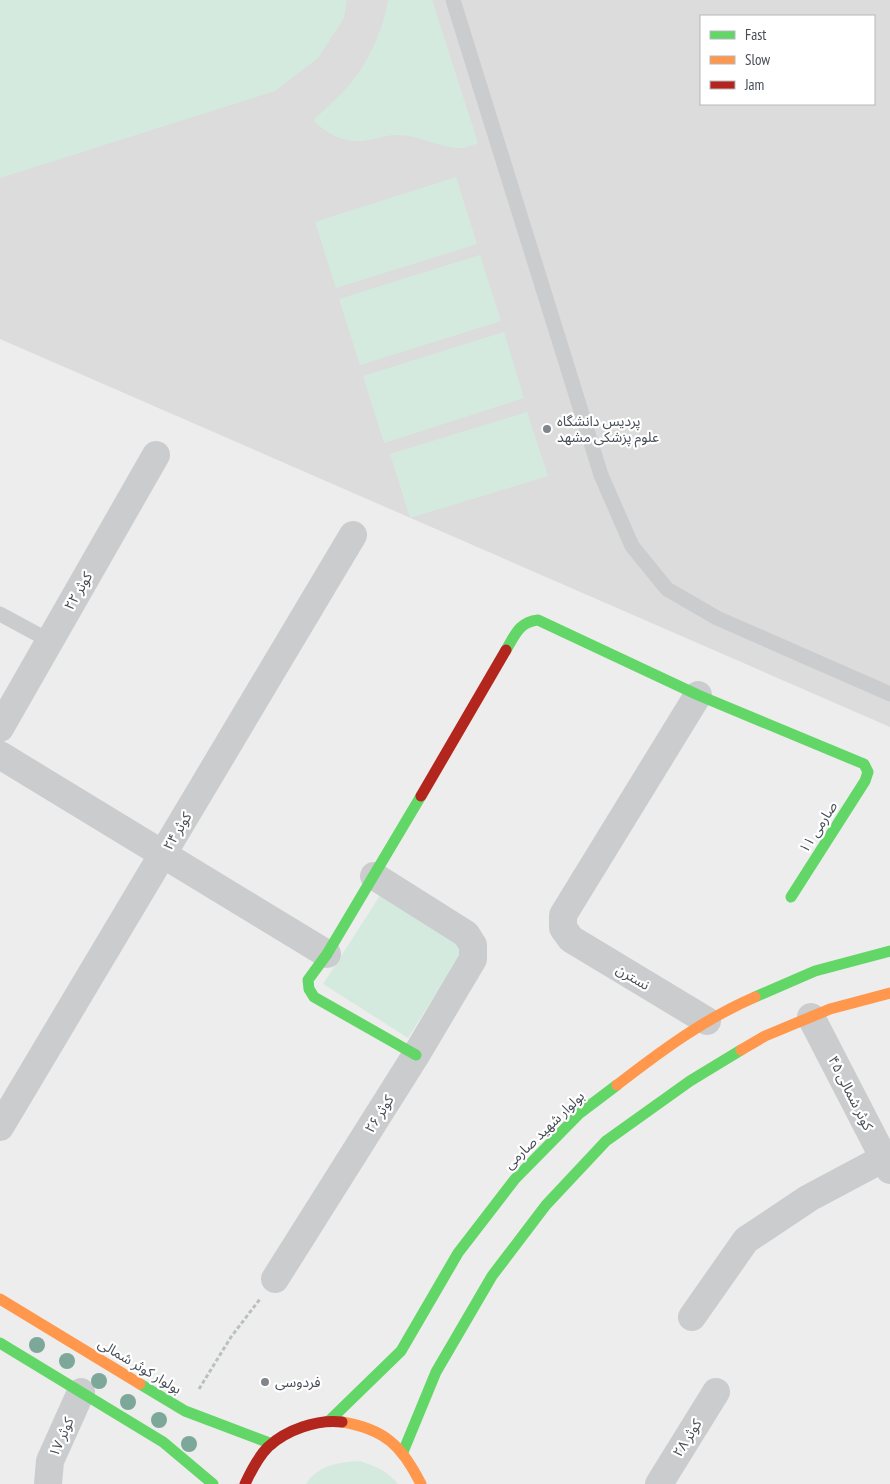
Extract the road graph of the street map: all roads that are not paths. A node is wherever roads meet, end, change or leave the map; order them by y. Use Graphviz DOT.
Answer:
graph roads {
  1 [pos="453,0"];
  2 [pos="156,454"];
  3 [pos="353,535"];
  4 [pos="0,614"];
  5 [pos="50,641"];
  6 [pos="698,694"];
  7 [pos="890,694"];
  8 [pos="0,728"];
  9 [pos="0,755"];
  10 [pos="163,854"];
  11 [pos="374,876"];
  12 [pos="791,897"];
  13 [pos="890,951"];
  14 [pos="327,954"];
  15 [pos="890,993"];
  16 [pos="811,1017"];
  17 [pos="707,1021"];
  18 [pos="416,1056"];
  19 [pos="0,1127"];
  20 [pos="888,1162"];
  21 [pos="275,1279"];
  22 [pos="0,1299"];
  23 [pos="692,1317"];
  24 [pos="0,1344"];
  25 [pos="81,1392"];
  26 [pos="716,1392"];
  27 [pos="329,1421"];
  28 [pos="272,1444"];
  29 [pos="403,1452"];
  30 [pos="48,1484"];
  31 [pos="214,1484"];
  32 [pos="245,1484"];
  33 [pos="421,1484"];
  34 [pos="659,1484"];
  1 -- 7 [label="lane"];
  2 -- 5 [label="street, کوثر ۲۲"];
  3 -- 10 [label="street, کوثر ۲۴"];
  4 -- 5 [label="lane"];
  5 -- 8 [label="street, کوثر ۲۲"];
  6 -- 11 [label="main road"];
  6 -- 12 [label="main road, صارمی ۱۱"];
  6 -- 17 [label="street, نسترن"];
  9 -- 10 [label="street"];
  10 -- 14 [label="street"];
  10 -- 19 [label="street, کوثر ۲۴"];
  11 -- 14 [label="main road"];
  11 -- 18 [label="street, کوثر ۲۶"];
  13 -- 17 [label="main road, بولوار شهید صارمی"];
  14 -- 18 [label="main road"];
  15 -- 16 [label="main road"];
  16 -- 20 [label="street, کوثر شمالی ۴۵"];
  16 -- 29 [label="main road"];
  17 -- 27 [label="main road, بولوار شهید صارمی"];
  18 -- 21 [label="street, کوثر ۲۶"];
  20 -- 23 [label="street"];
  22 -- 28 [label="main road, بولوار کوثر شمالی"];
  24 -- 25 [label="main road"];
  25 -- 30 [label="street, کوثر ۱۷"];
  25 -- 31 [label="main road"];
  26 -- 34 [label="street, کوثر ۲۸"];
  27 -- 28 [label="main road"];
  27 -- 29 [label="main road"];
  28 -- 32 [label="main road"];
  29 -- 33 [label="main road"];
}
